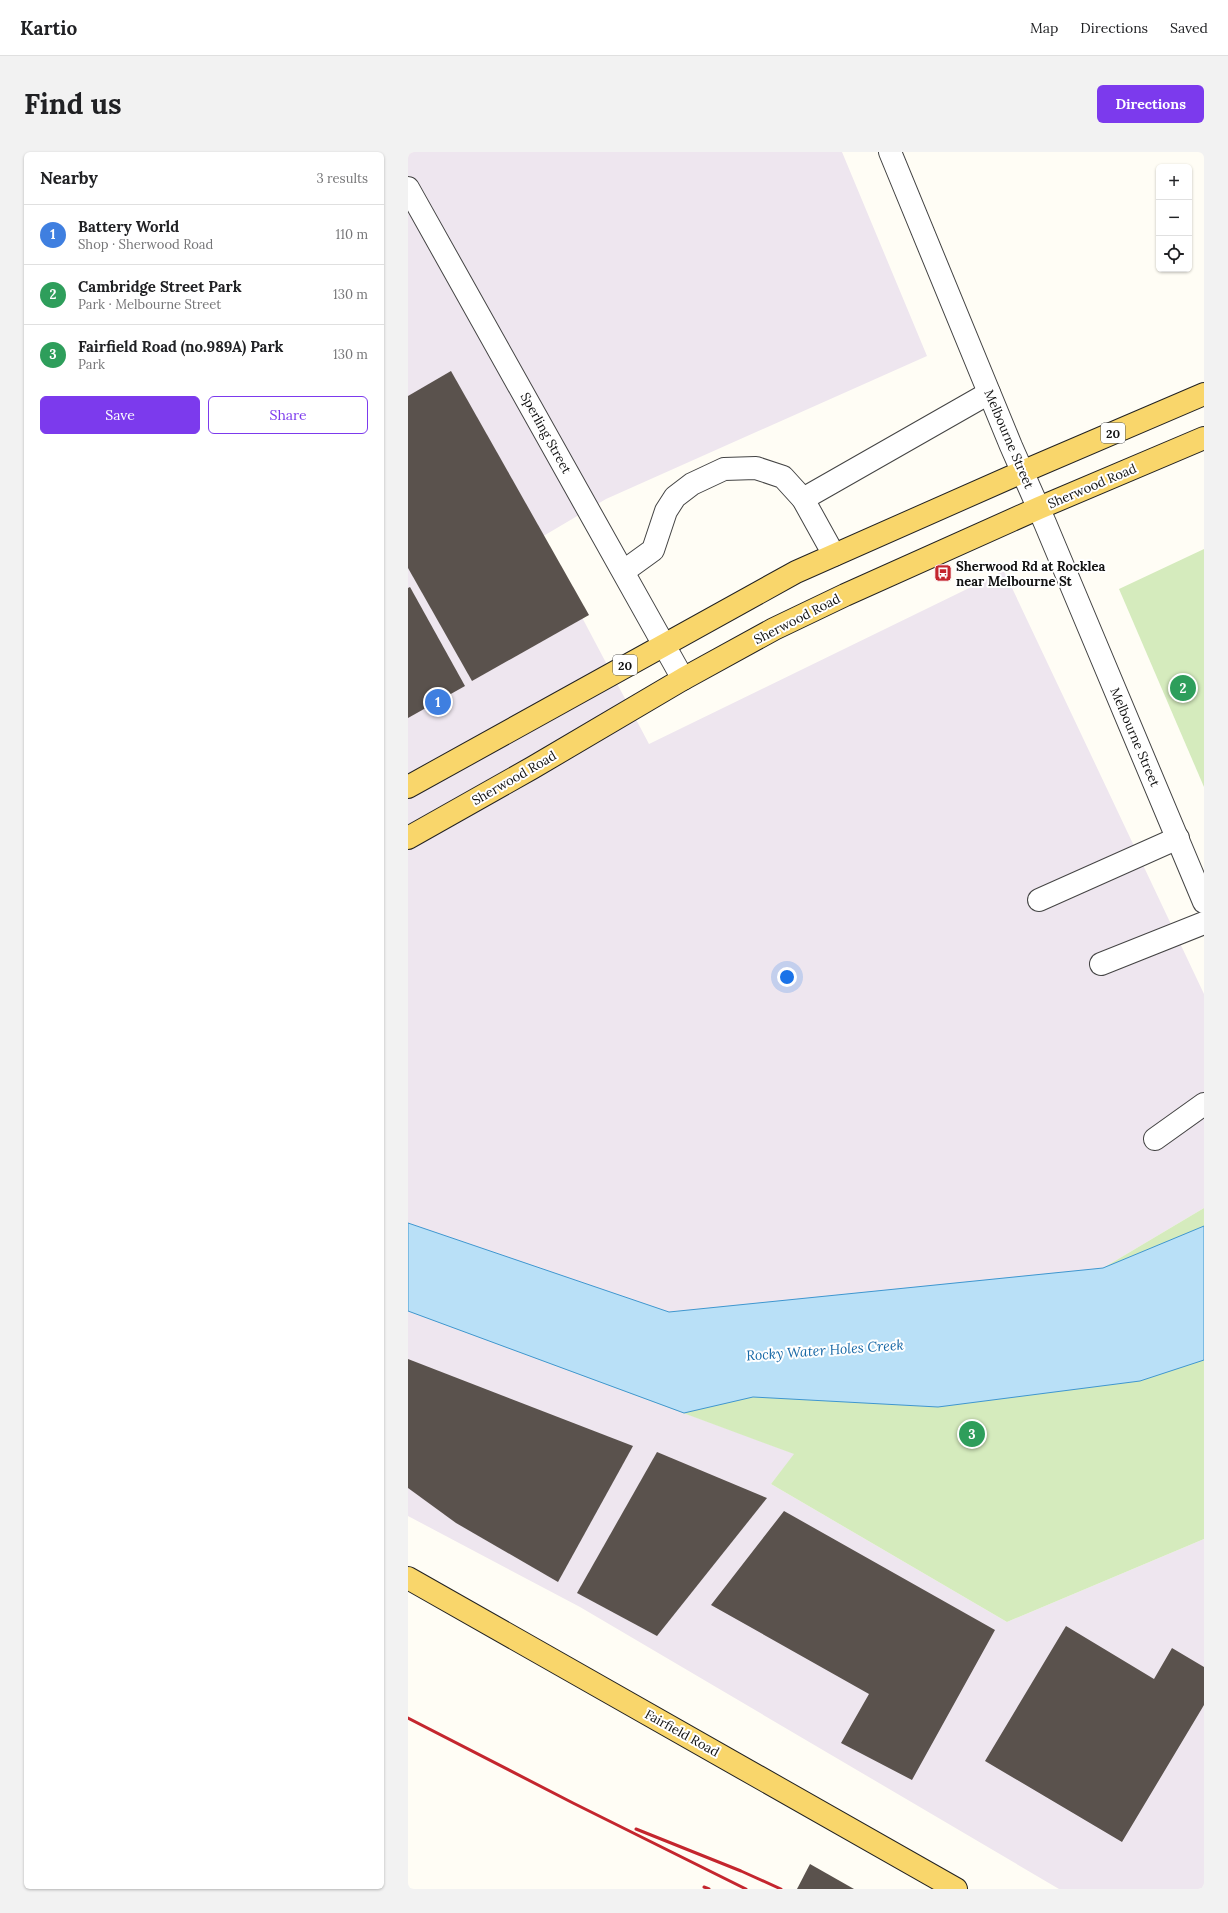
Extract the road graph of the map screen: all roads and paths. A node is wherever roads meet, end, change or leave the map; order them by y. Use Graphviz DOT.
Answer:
graph roads {
  1 [pos="890,152"];
  2 [pos="408,188"];
  3 [pos="989,393"];
  4 [pos="1204,394"];
  5 [pos="1204,438"];
  6 [pos="1022,472"];
  7 [pos="803,498"];
  8 [pos="1039,508"];
  9 [pos="834,555"];
  10 [pos="624,571"];
  11 [pos="664,643"];
  12 [pos="683,679"];
  13 [pos="408,787"];
  14 [pos="408,838"];
  15 [pos="1178,838"];
  16 [pos="1039,900"];
  17 [pos="1204,902"];
  18 [pos="1204,923"];
  19 [pos="1101,964"];
  20 [pos="1204,1104"];
  21 [pos="1155,1139"];
  22 [pos="408,1578"];
  23 [pos="956,1889"];
  1 -- 3 [label="street, Melbourne Street"];
  2 -- 10 [label="street, Sperling Street"];
  3 -- 6 [label="street, Melbourne Street"];
  3 -- 7 [label="street"];
  4 -- 6 [label="main road, 20"];
  5 -- 8 [label="main road, Sherwood Road"];
  6 -- 8 [label="street, Melbourne Street"];
  6 -- 9 [label="main road, 20"];
  7 -- 9 [label="street"];
  7 -- 10 [label="street"];
  8 -- 12 [label="main road, Sherwood Road"];
  8 -- 15 [label="street, Melbourne Street"];
  9 -- 11 [label="main road, 20"];
  10 -- 11 [label="street, Sperling Street"];
  11 -- 12 [label="street, Sperling Street"];
  11 -- 13 [label="main road, 20"];
  12 -- 14 [label="main road, Sherwood Road"];
  15 -- 16 [label="street"];
  15 -- 17 [label="street, Melbourne Street"];
  18 -- 19 [label="street"];
  20 -- 21 [label="street"];
  22 -- 23 [label="main road, Fairfield Road"];
}
